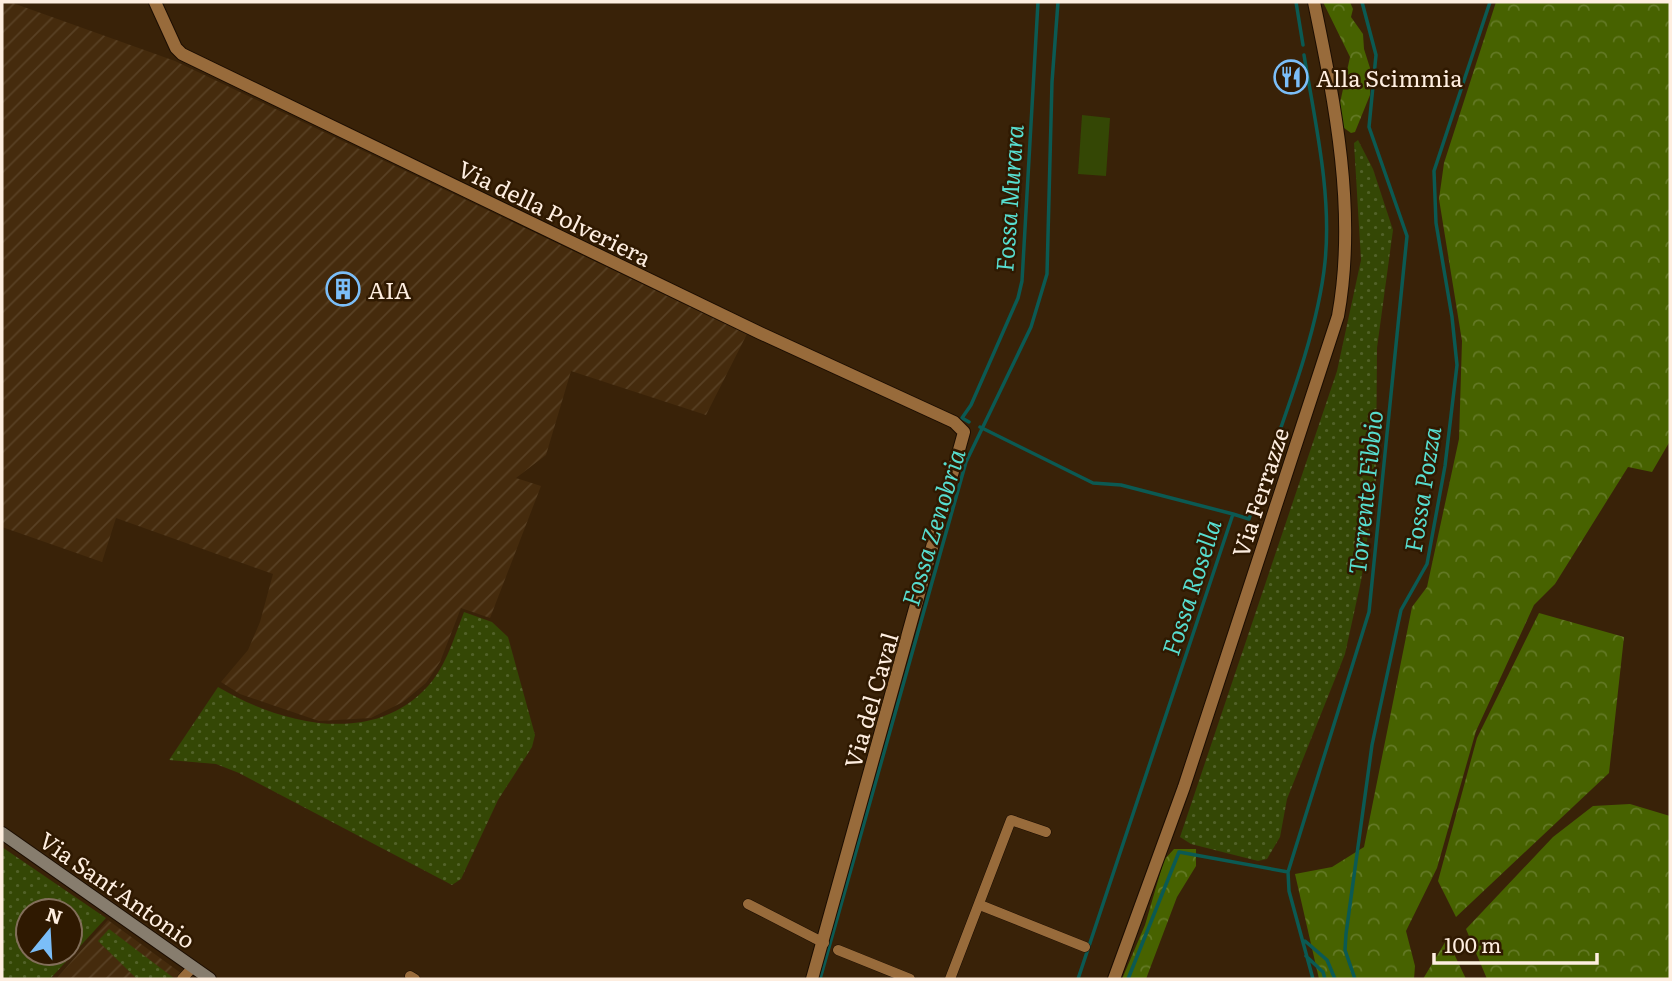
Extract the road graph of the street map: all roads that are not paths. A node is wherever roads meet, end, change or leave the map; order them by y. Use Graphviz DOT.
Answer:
graph roads {
  1 [pos="155,2"];
  2 [pos="1314,2"];
  3 [pos="964,432"];
  4 [pos="1046,831"];
  5 [pos="2,833"];
  6 [pos="747,904"];
  7 [pos="980,905"];
  8 [pos="824,943"];
  9 [pos="1085,947"];
  10 [pos="838,950"];
  11 [pos="193,967"];
  12 [pos="182,979"];
  13 [pos="210,979"];
  14 [pos="812,979"];
  15 [pos="910,979"];
  16 [pos="950,979"];
  17 [pos="1114,979"];
  1 -- 3 [label="street, Via della Polveriera"];
  2 -- 17 [label="street, Via Ferrazze"];
  3 -- 8 [label="street, Via del Caval"];
  4 -- 7 [label="street"];
  5 -- 11 [label="main road, Via Sant'Antonio"];
  6 -- 8 [label="street"];
  7 -- 9 [label="street"];
  7 -- 16 [label="street"];
  8 -- 14 [label="street, Via del Caval"];
  10 -- 15 [label="street"];
  11 -- 12 [label="street"];
  11 -- 13 [label="main road, Via Sant'Antonio"];
}
